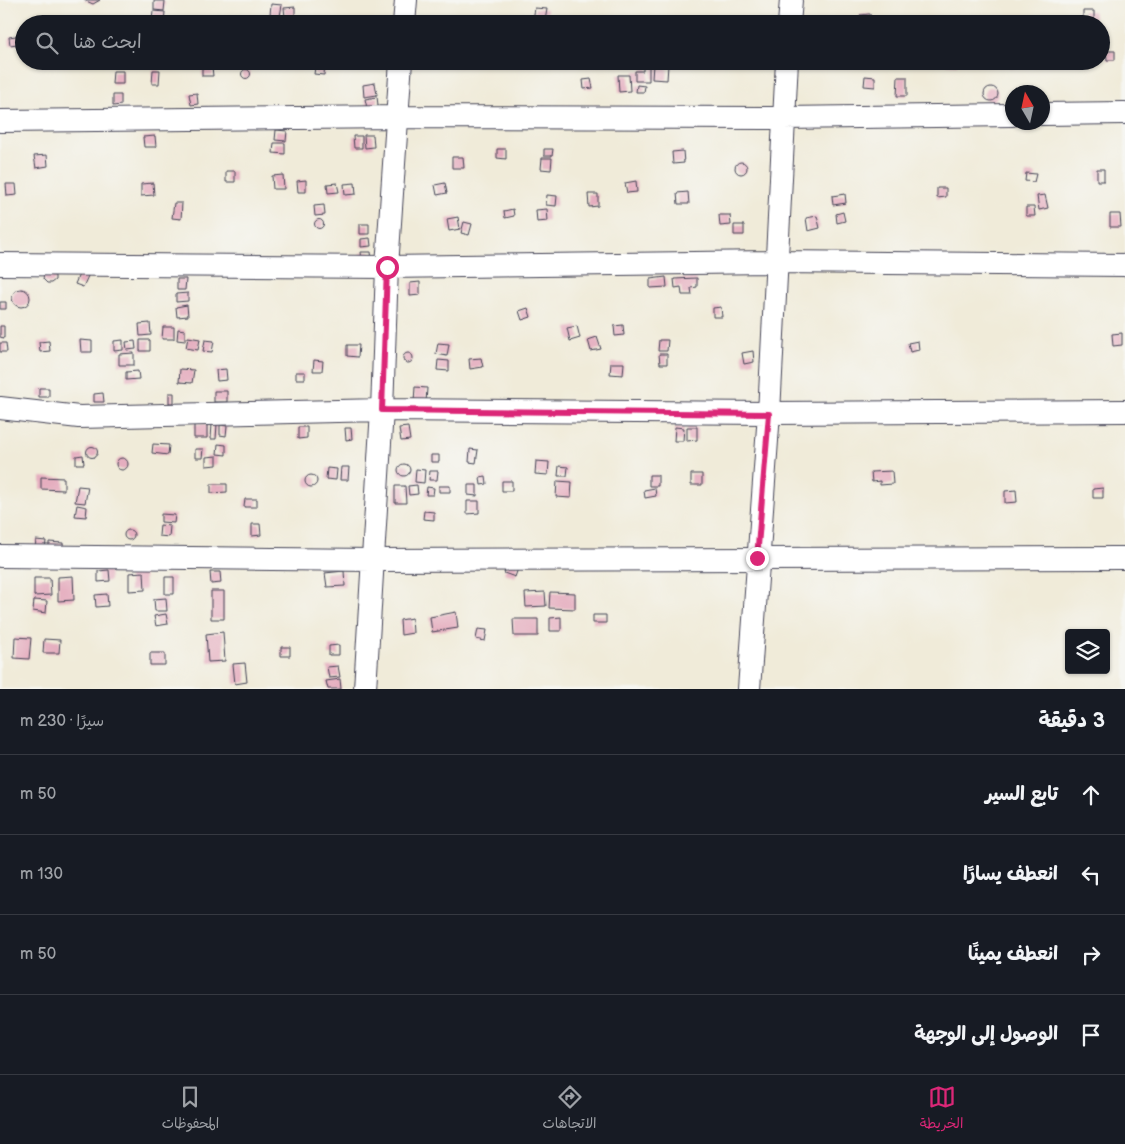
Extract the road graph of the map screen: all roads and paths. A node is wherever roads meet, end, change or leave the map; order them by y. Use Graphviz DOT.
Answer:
graph roads {
  1 [pos="406,0"];
  2 [pos="791,0"];
  3 [pos="405,15"];
  4 [pos="790,15"];
  5 [pos="400,70"];
  6 [pos="786,70"];
  7 [pos="1125,113"];
  8 [pos="1050,114"];
  9 [pos="1005,115"];
  10 [pos="396,117"];
  11 [pos="783,118"];
  12 [pos="0,121"];
  13 [pos="777,262"];
  14 [pos="0,264"];
  15 [pos="1125,265"];
  16 [pos="387,267"];
  17 [pos="0,408"];
  18 [pos="382,410"];
  19 [pos="1125,411"];
  20 [pos="769,414"];
  21 [pos="0,556"];
  22 [pos="757,558"];
  23 [pos="1125,558"];
  24 [pos="372,560"];
  25 [pos="365,689"];
  26 [pos="749,689"];
  1 -- 3 [label="street"];
  2 -- 4 [label="street"];
  5 -- 10 [label="street"];
  6 -- 11 [label="street"];
  7 -- 8 [label="street"];
  9 -- 11 [label="street"];
  10 -- 11 [label="street"];
  10 -- 12 [label="street"];
  10 -- 16 [label="street"];
  11 -- 13 [label="street"];
  13 -- 15 [label="street"];
  13 -- 16 [label="street"];
  13 -- 20 [label="street"];
  14 -- 16 [label="street"];
  16 -- 18 [label="street"];
  17 -- 18 [label="street"];
  18 -- 20 [label="street"];
  18 -- 24 [label="street"];
  19 -- 20 [label="street"];
  20 -- 22 [label="street"];
  21 -- 24 [label="street"];
  22 -- 23 [label="street"];
  22 -- 24 [label="street"];
  22 -- 26 [label="street"];
  24 -- 25 [label="street"];
}
